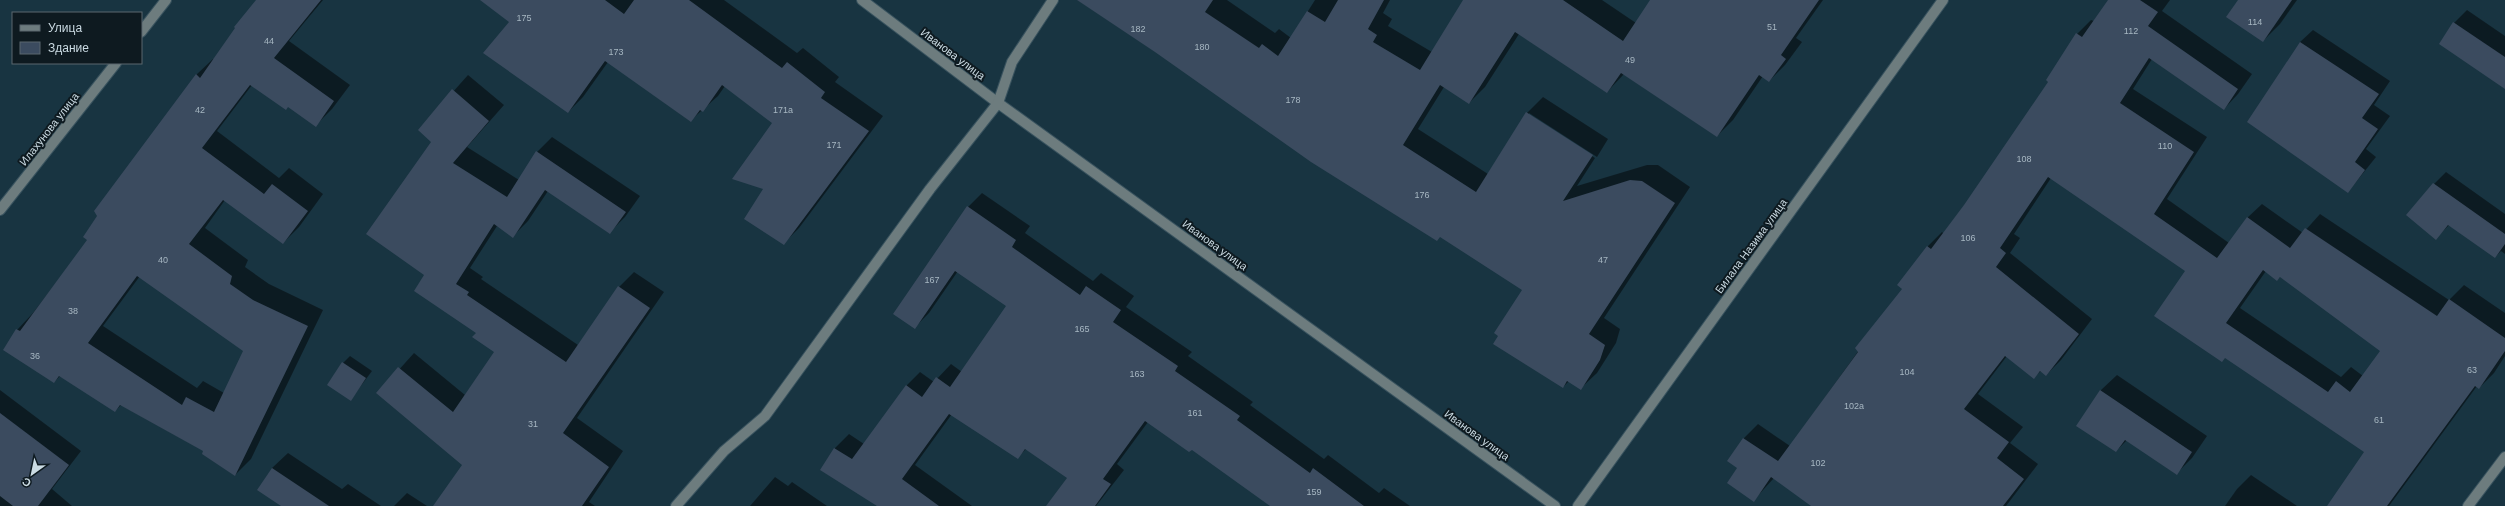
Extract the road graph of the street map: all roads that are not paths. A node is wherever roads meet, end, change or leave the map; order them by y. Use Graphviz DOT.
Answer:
graph roads {
  1 [pos="166,0"];
  2 [pos="862,0"];
  3 [pos="1053,0"];
  4 [pos="1943,0"];
  5 [pos="142,31"];
  6 [pos="115,64"];
  7 [pos="998,103"];
  8 [pos="0,210"];
  9 [pos="2505,457"];
  10 [pos="676,506"];
  11 [pos="1555,506"];
  12 [pos="1578,506"];
  13 [pos="2468,506"];
  1 -- 5 [label="street"];
  2 -- 7 [label="street, Иванова улица"];
  3 -- 7 [label="street"];
  4 -- 12 [label="street, Билала Назима улица"];
  6 -- 8 [label="street, Илахунова улица"];
  7 -- 10 [label="street"];
  7 -- 11 [label="street, Иванова улица"];
  9 -- 13 [label="street"];
}
